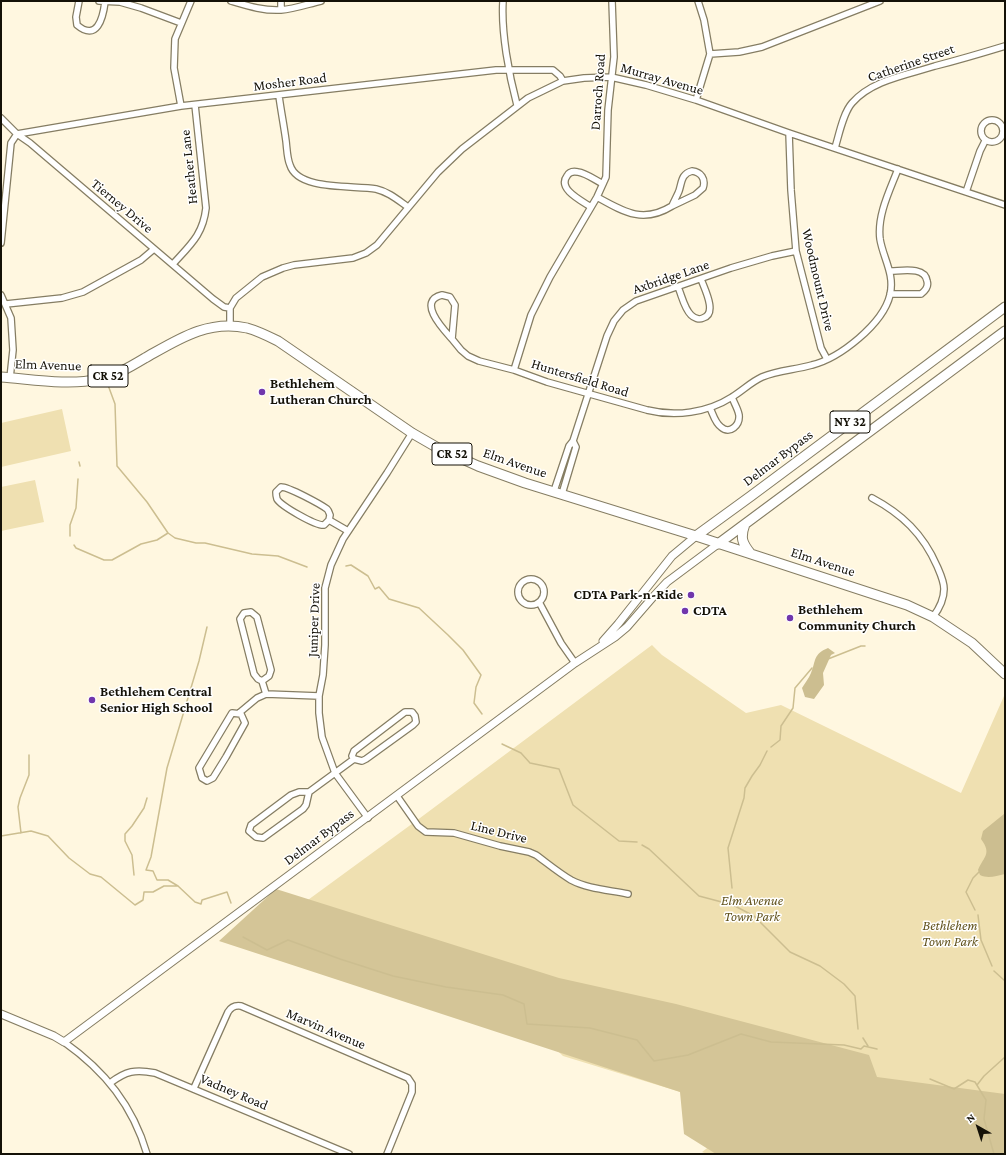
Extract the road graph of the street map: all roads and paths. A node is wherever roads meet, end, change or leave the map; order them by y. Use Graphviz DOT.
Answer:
graph roads {
  1 [pos="79,1"];
  2 [pos="102,1"];
  3 [pos="191,1"];
  4 [pos="232,1"];
  5 [pos="280,1"];
  6 [pos="321,1"];
  7 [pos="503,1"];
  8 [pos="612,1"];
  9 [pos="698,1"];
  10 [pos="880,1"];
  11 [pos="116,2"];
  12 [pos="308,2"];
  13 [pos="281,10"];
  14 [pos="181,22"];
  15 [pos="1005,46"];
  16 [pos="710,54"];
  17 [pos="510,69"];
  18 [pos="611,78"];
  19 [pos="563,81"];
  20 [pos="280,96"];
  21 [pos="696,100"];
  22 [pos="195,105"];
  23 [pos="182,106"];
  24 [pos="517,106"];
  25 [pos="1,118"];
  26 [pos="789,133"];
  27 [pos="17,134"];
  28 [pos="985,141"];
  29 [pos="835,148"];
  30 [pos="898,169"];
  31 [pos="603,184"];
  32 [pos="966,192"];
  33 [pos="597,197"];
  34 [pos="1005,205"];
  35 [pos="672,206"];
  36 [pos="408,207"];
  37 [pos="591,207"];
  38 [pos="1,243"];
  39 [pos="154,249"];
  40 [pos="796,251"];
  41 [pos="173,264"];
  42 [pos="891,271"];
  43 [pos="701,279"];
  44 [pos="678,287"];
  45 [pos="890,294"];
  46 [pos="1,295"];
  47 [pos="6,304"];
  48 [pos="230,308"];
  49 [pos="1005,308"];
  50 [pos="230,326"];
  51 [pos="1005,331"];
  52 [pos="452,339"];
  53 [pos="828,359"];
  54 [pos="514,370"];
  55 [pos="5,378"];
  56 [pos="589,393"];
  57 [pos="732,397"];
  58 [pos="710,408"];
  59 [pos="412,433"];
  60 [pos="573,441"];
  61 [pos="563,464"];
  62 [pos="570,467"];
  63 [pos="558,492"];
  64 [pos="872,498"];
  65 [pos="329,520"];
  66 [pos="745,524"];
  67 [pos="348,531"];
  68 [pos="696,536"];
  69 [pos="718,544"];
  70 [pos="752,554"];
  71 [pos="636,601"];
  72 [pos="539,602"];
  73 [pos="643,608"];
  74 [pos="934,617"];
  75 [pos="589,654"];
  76 [pos="576,664"];
  77 [pos="1005,674"];
  78 [pos="262,681"];
  79 [pos="266,694"];
  80 [pos="318,696"];
  81 [pos="239,713"];
  82 [pos="354,759"];
  83 [pos="335,773"];
  84 [pos="310,792"];
  85 [pos="397,796"];
  86 [pos="368,818"];
  87 [pos="628,894"];
  88 [pos="1,1014"];
  89 [pos="64,1042"];
  90 [pos="110,1083"];
  91 [pos="194,1088"];
  92 [pos="147,1154"];
  93 [pos="349,1154"];
  94 [pos="387,1154"];
  1 -- 2 [label="street"];
  2 -- 11 [label="street"];
  3 -- 14 [label="street"];
  4 -- 13 [label="street"];
  5 -- 13 [label="street"];
  6 -- 12 [label="street"];
  7 -- 17 [label="street"];
  8 -- 18 [label="street, Darroch Road"];
  9 -- 16 [label="street"];
  10 -- 16 [label="street"];
  11 -- 14 [label="street"];
  12 -- 13 [label="street"];
  14 -- 23 [label="street"];
  15 -- 29 [label="street, Catherine Street"];
  16 -- 21 [label="street"];
  17 -- 19 [label="street, Mosher Road"];
  17 -- 20 [label="street, Mosher Road"];
  17 -- 24 [label="street"];
  18 -- 19 [label="street, Murray Avenue"];
  18 -- 21 [label="street, Murray Avenue"];
  18 -- 31 [label="street, Darroch Road"];
  19 -- 24 [label="street, Murray Avenue"];
  20 -- 22 [label="street, Mosher Road"];
  20 -- 36 [label="street"];
  21 -- 26 [label="street, Murray Avenue"];
  22 -- 23 [label="street, Mosher Road"];
  22 -- 41 [label="street, Heather Lane"];
  23 -- 27 [label="street, Mosher Road"];
  24 -- 36 [label="street, Murray Avenue"];
  25 -- 27 [label="street, Tierney Drive"];
  26 -- 29 [label="street, Murray Avenue"];
  26 -- 40 [label="street, Woodmount Drive"];
  27 -- 38 [label="street"];
  27 -- 39 [label="street, Tierney Drive"];
  28 -- 28 [label="street"];
  28 -- 32 [label="street"];
  29 -- 30 [label="street, Murray Avenue"];
  30 -- 32 [label="street, Murray Avenue"];
  30 -- 42 [label="street, Huntersfield Road"];
  31 -- 33 [label="street, Darroch Road"];
  31 -- 37 [label="street"];
  32 -- 34 [label="street, Murray Avenue"];
  33 -- 35 [label="street"];
  33 -- 37 [label="street, Darroch Road"];
  35 -- 35 [label="street"];
  36 -- 48 [label="street, Murray Avenue"];
  37 -- 54 [label="street, Darroch Road"];
  39 -- 41 [label="street, Tierney Drive"];
  39 -- 47 [label="street"];
  40 -- 43 [label="street, Axbridge Lane"];
  40 -- 53 [label="street, Woodmount Drive"];
  41 -- 48 [label="street, Tierney Drive"];
  42 -- 45 [label="street, Huntersfield Road"];
  42 -- 45 [label="street"];
  43 -- 44 [label="street, Axbridge Lane"];
  43 -- 44 [label="street"];
  44 -- 56 [label="street, Axbridge Lane"];
  45 -- 53 [label="street, Huntersfield Road"];
  46 -- 47 [label="street"];
  47 -- 55 [label="street"];
  48 -- 50 [label="street"];
  49 -- 68 [label="main road, Delmar Bypass / NY 32"];
  50 -- 55 [label="main road, Elm Avenue / CR 52"];
  50 -- 59 [label="main road, Elm Avenue / CR 52"];
  51 -- 66 [label="main road, Delmar Bypass / NY 32"];
  52 -- 52 [label="street, Huntersfield Road"];
  52 -- 54 [label="street, Huntersfield Road"];
  53 -- 57 [label="street, Huntersfield Road"];
  54 -- 56 [label="street, Huntersfield Road"];
  56 -- 58 [label="street, Huntersfield Road"];
  56 -- 60 [label="street, Axbridge Lane"];
  57 -- 58 [label="street, Huntersfield Road"];
  57 -- 58 [label="street"];
  59 -- 63 [label="main road, Elm Avenue / CR 52"];
  59 -- 67 [label="street, Juniper Drive"];
  60 -- 61 [label="street, Axbridge Lane"];
  60 -- 62 [label="street, Axbridge Lane"];
  61 -- 62 [label="street"];
  61 -- 63 [label="street, Axbridge Lane"];
  62 -- 63 [label="street, Axbridge Lane"];
  63 -- 68 [label="main road, Elm Avenue / CR 52"];
  64 -- 74 [label="street"];
  65 -- 65 [label="street"];
  65 -- 67 [label="street"];
  66 -- 69 [label="main road, Delmar Bypass"];
  66 -- 70 [label="main road"];
  67 -- 80 [label="street, Juniper Drive"];
  68 -- 69 [label="main road, Elm Avenue"];
  68 -- 71 [label="street, Delmar Bypass"];
  69 -- 70 [label="main road, Elm Avenue"];
  69 -- 73 [label="street, Delmar Bypass"];
  70 -- 74 [label="main road, Elm Avenue"];
  71 -- 73 [label="street"];
  71 -- 75 [label="street, Delmar Bypass"];
  72 -- 72 [label="street"];
  72 -- 76 [label="street"];
  73 -- 75 [label="street, Delmar Bypass"];
  74 -- 77 [label="main road, Elm Avenue"];
  75 -- 76 [label="street, Delmar Bypass"];
  76 -- 85 [label="street, Delmar Bypass"];
  78 -- 78 [label="street"];
  78 -- 79 [label="street"];
  79 -- 80 [label="street"];
  79 -- 81 [label="street"];
  80 -- 83 [label="street, Juniper Drive"];
  81 -- 81 [label="street"];
  82 -- 82 [label="street"];
  82 -- 83 [label="street"];
  83 -- 84 [label="street"];
  83 -- 86 [label="street, Juniper Drive"];
  84 -- 84 [label="street"];
  85 -- 86 [label="street, Delmar Bypass"];
  85 -- 87 [label="street, Line Drive"];
  86 -- 89 [label="street, Delmar Bypass"];
  88 -- 89 [label="street"];
  89 -- 90 [label="street"];
  90 -- 91 [label="street, Vadney Road"];
  90 -- 92 [label="street"];
  91 -- 93 [label="street, Vadney Road"];
  91 -- 94 [label="street, Marvin Avenue"];
}
